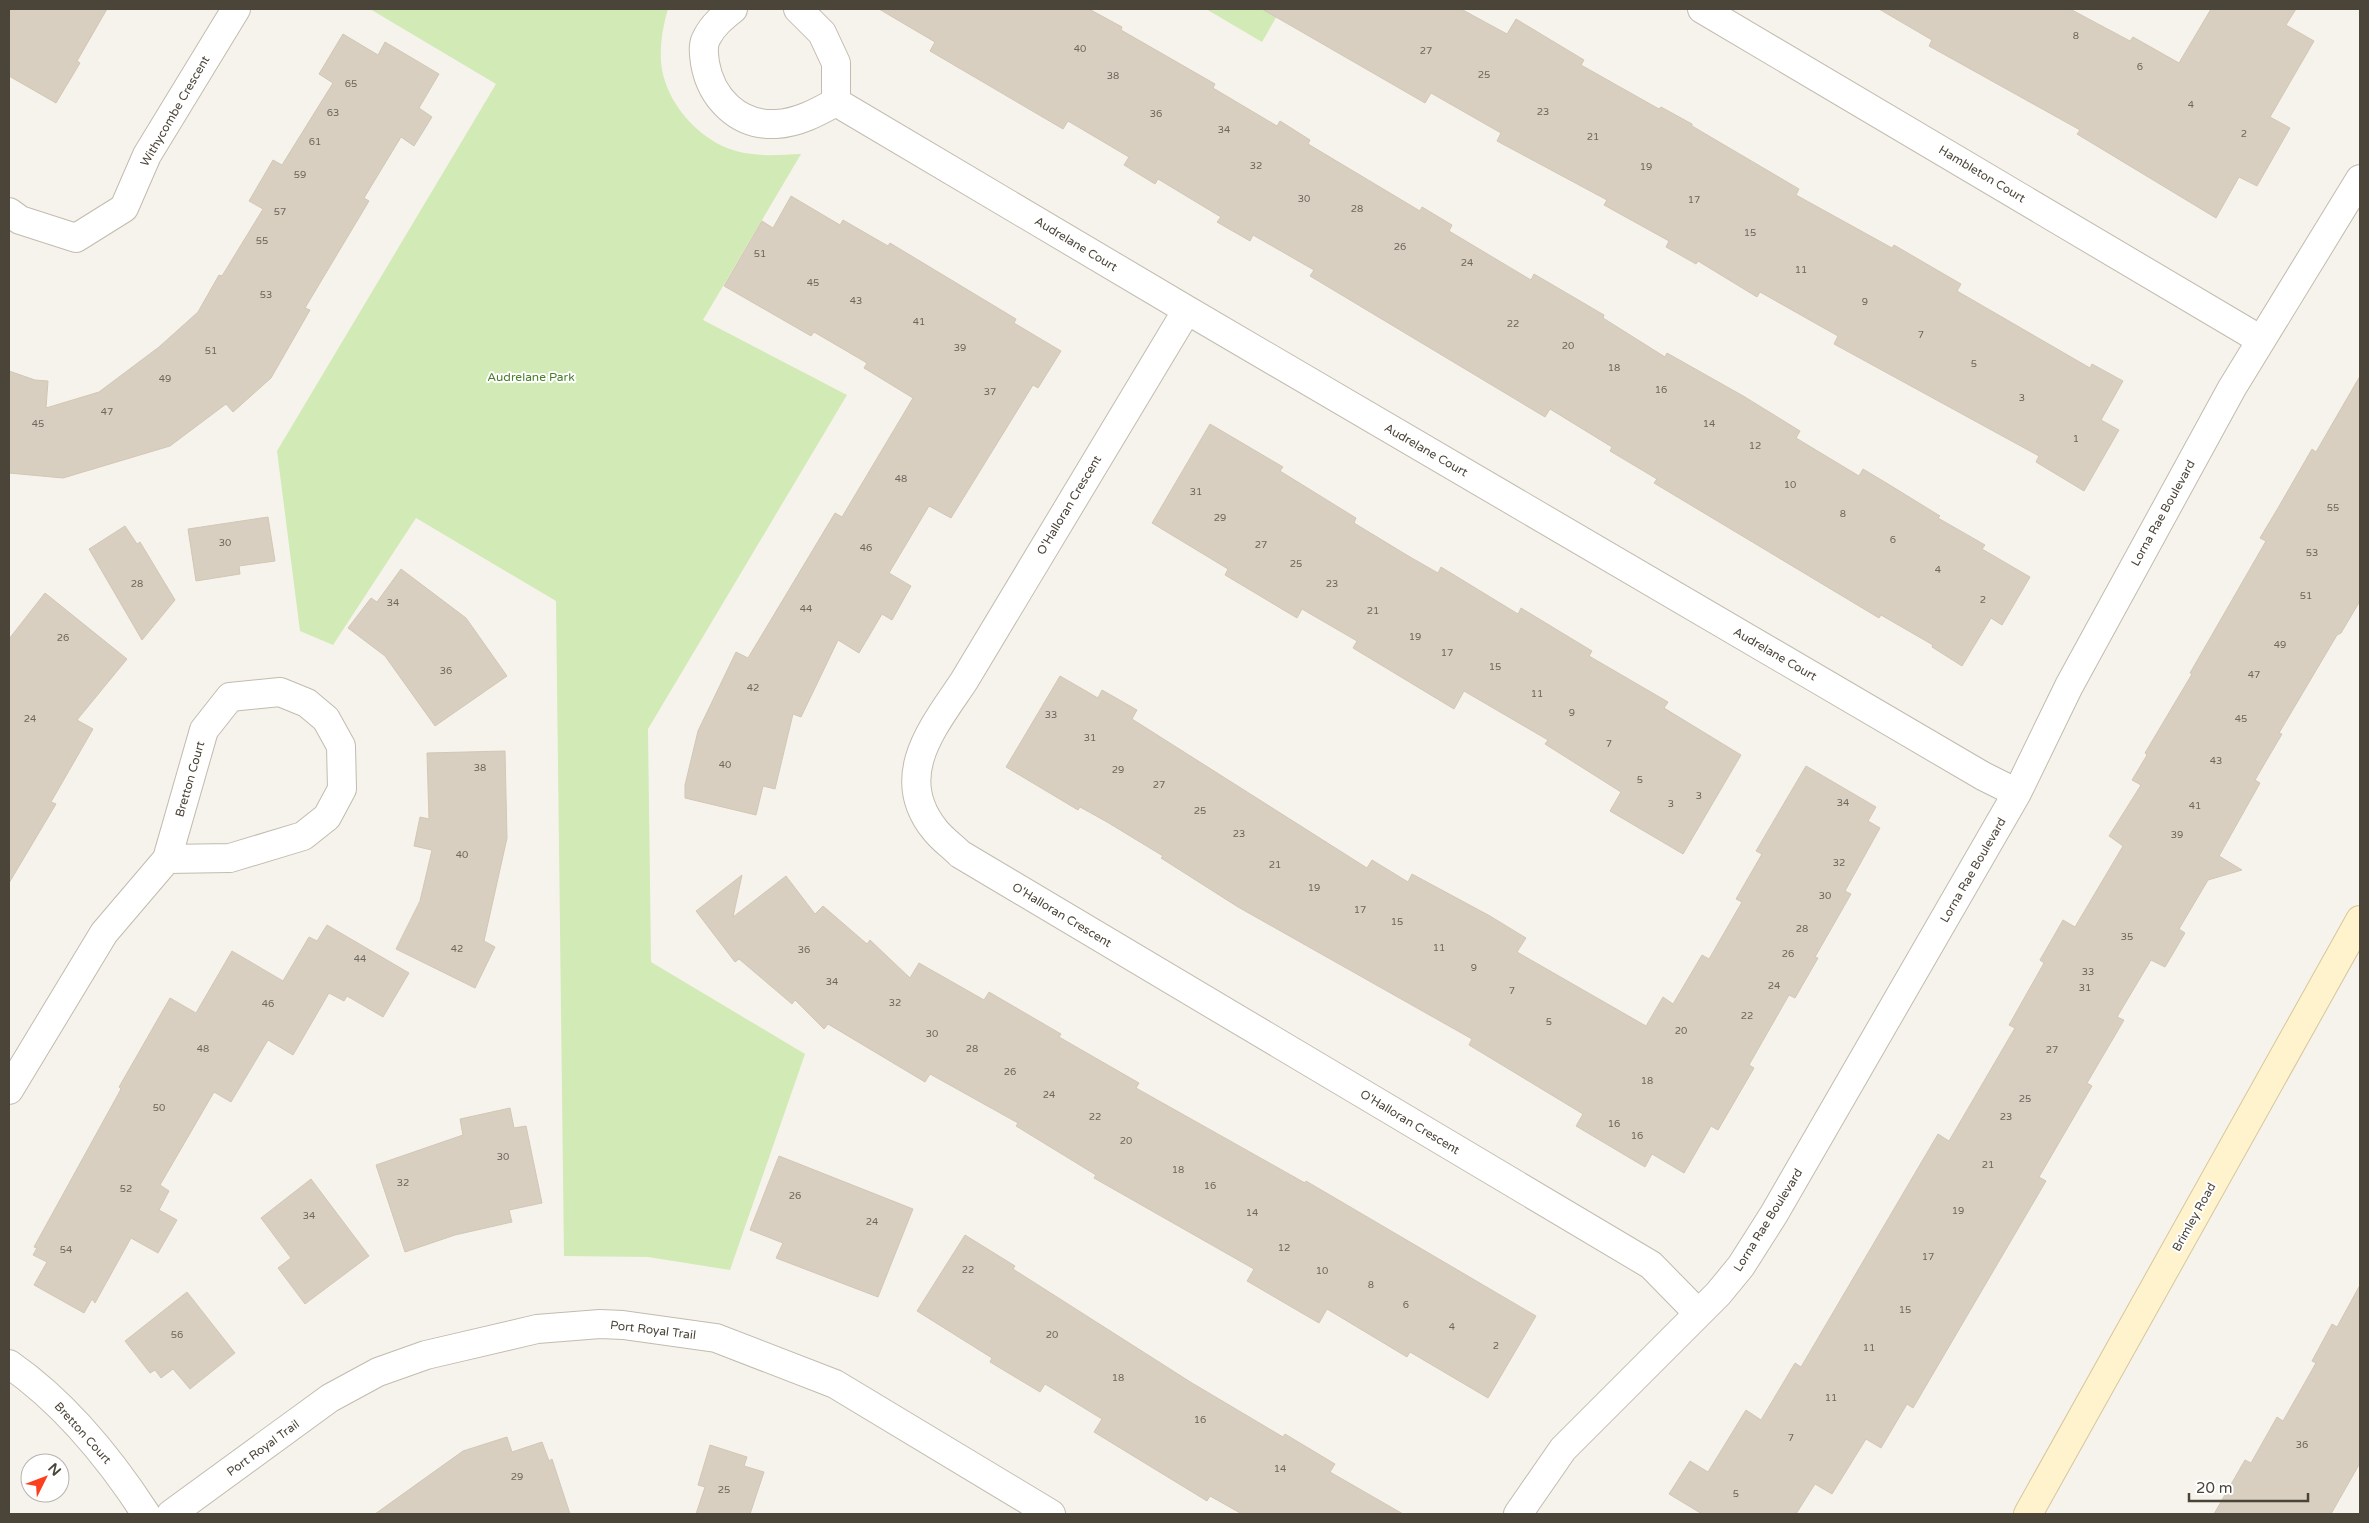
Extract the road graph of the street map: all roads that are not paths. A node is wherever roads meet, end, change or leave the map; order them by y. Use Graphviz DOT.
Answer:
graph roads {
  1 [pos="236,9"];
  2 [pos="733,9"];
  3 [pos="798,9"];
  4 [pos="1702,9"];
  5 [pos="836,102"];
  6 [pos="2360,179"];
  7 [pos="9,212"];
  8 [pos="1187,310"];
  9 [pos="2262,340"];
  10 [pos="2017,793"];
  11 [pos="167,858"];
  12 [pos="2360,920"];
  13 [pos="9,1090"];
  14 [pos="1698,1313"];
  15 [pos="9,1364"];
  16 [pos="146,1514"];
  17 [pos="171,1514"];
  18 [pos="1051,1514"];
  19 [pos="1518,1514"];
  20 [pos="2028,1514"];
  1 -- 7 [label="street, Withycombe Crescent"];
  2 -- 5 [label="street"];
  3 -- 5 [label="street"];
  4 -- 9 [label="street, Hambleton Court"];
  5 -- 8 [label="street, Audrelane Court"];
  6 -- 9 [label="street, Lorna Rae Boulevard"];
  8 -- 10 [label="street, Audrelane Court"];
  8 -- 14 [label="street, O'Halloran Crescent"];
  9 -- 10 [label="street, Lorna Rae Boulevard"];
  10 -- 14 [label="street, Lorna Rae Boulevard"];
  11 -- 11 [label="street, Bretton Court"];
  11 -- 13 [label="street, Bretton Court"];
  12 -- 20 [label="main road, Brimley Road"];
  14 -- 19 [label="street, Lorna Rae Boulevard"];
  15 -- 16 [label="street, Bretton Court"];
  17 -- 18 [label="street, Port Royal Trail"];
}
